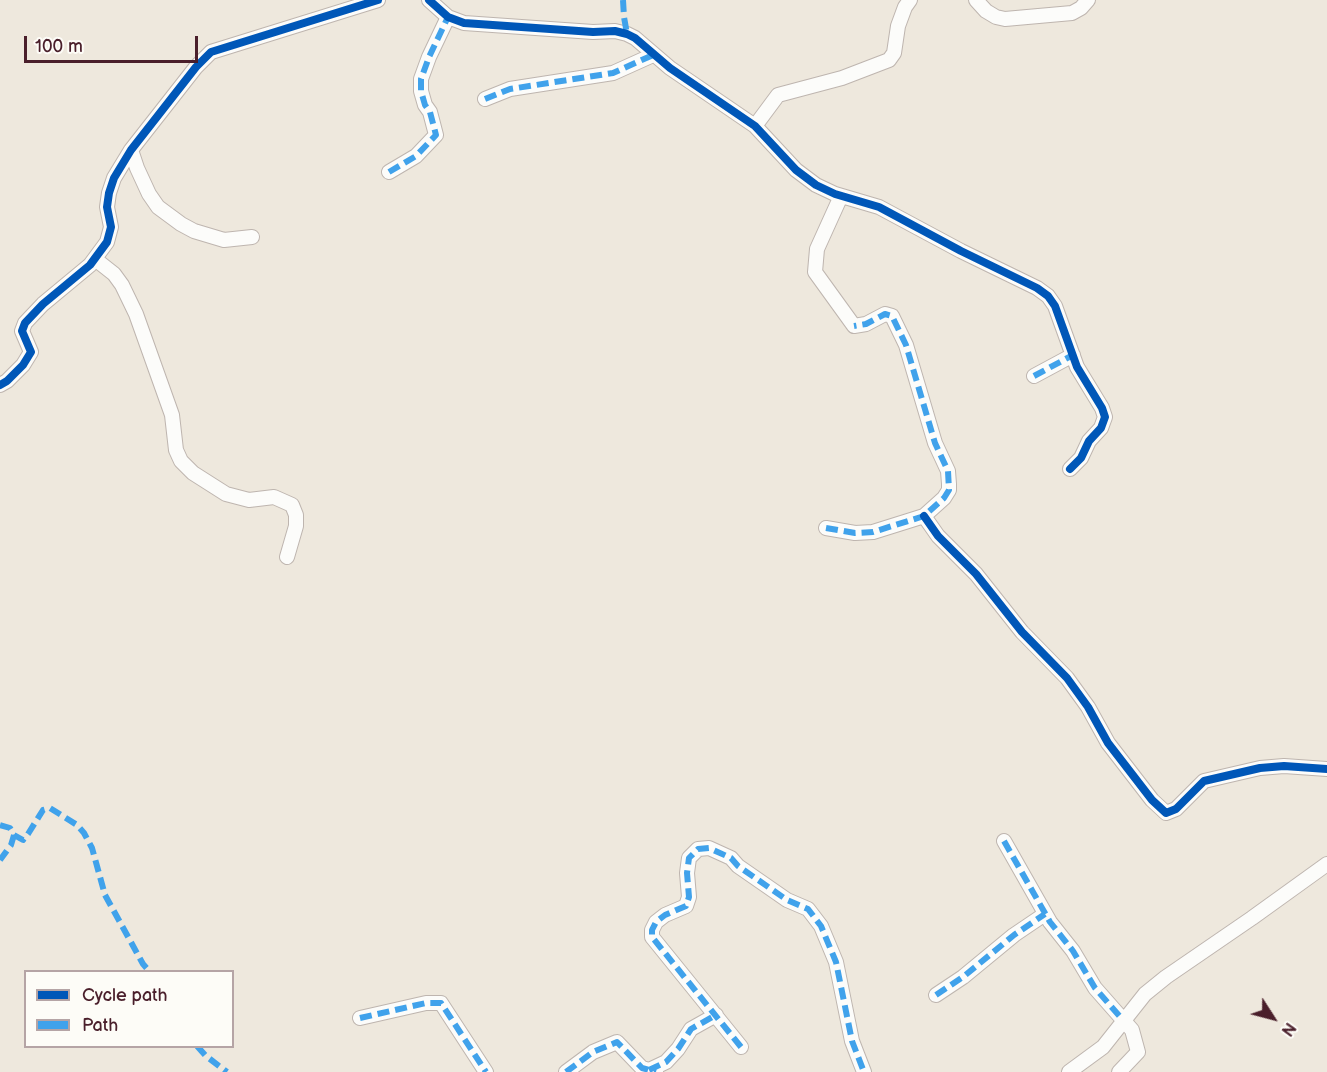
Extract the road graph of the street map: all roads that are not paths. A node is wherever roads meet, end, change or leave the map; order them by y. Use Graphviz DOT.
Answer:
graph roads {
  1 [pos="378,0"];
  2 [pos="429,0"];
  3 [pos="910,0"];
  4 [pos="976,0"];
  5 [pos="1088,0"];
  6 [pos="448,17"];
  7 [pos="653,55"];
  8 [pos="485,99"];
  9 [pos="755,126"];
  10 [pos="131,150"];
  11 [pos="389,172"];
  12 [pos="841,196"];
  13 [pos="252,237"];
  14 [pos="94,259"];
  15 [pos="1073,355"];
  16 [pos="1034,376"];
  17 [pos="0,385"];
  18 [pos="1071,469"];
  19 [pos="924,516"];
  20 [pos="826,528"];
  21 [pos="287,557"];
  22 [pos="1327,770"];
  23 [pos="1004,841"];
  24 [pos="1327,864"];
  25 [pos="1045,914"];
  26 [pos="936,995"];
  27 [pos="716,1016"];
  28 [pos="360,1018"];
  29 [pos="1123,1020"];
  30 [pos="741,1047"];
  31 [pos="646,1070"];
  32 [pos="486,1072"];
  33 [pos="566,1072"];
  34 [pos="864,1072"];
  35 [pos="1069,1072"];
  36 [pos="1119,1072"];
  1 -- 10 [label="street"];
  2 -- 6 [label="street"];
  3 -- 9 [label="street"];
  4 -- 5 [label="street"];
  6 -- 7 [label="street"];
  6 -- 11 [label="street"];
  7 -- 8 [label="street"];
  7 -- 9 [label="street"];
  9 -- 12 [label="street"];
  10 -- 13 [label="street"];
  10 -- 14 [label="street"];
  12 -- 15 [label="street"];
  12 -- 19 [label="street"];
  14 -- 17 [label="street"];
  14 -- 21 [label="street"];
  15 -- 16 [label="street"];
  15 -- 18 [label="street"];
  19 -- 20 [label="street"];
  19 -- 22 [label="street"];
  23 -- 25 [label="street"];
  24 -- 29 [label="street"];
  25 -- 26 [label="street"];
  25 -- 29 [label="street"];
  27 -- 30 [label="street"];
  27 -- 31 [label="street"];
  27 -- 34 [label="street"];
  28 -- 32 [label="street"];
  29 -- 35 [label="street"];
  29 -- 36 [label="street"];
  31 -- 33 [label="street"];
}
